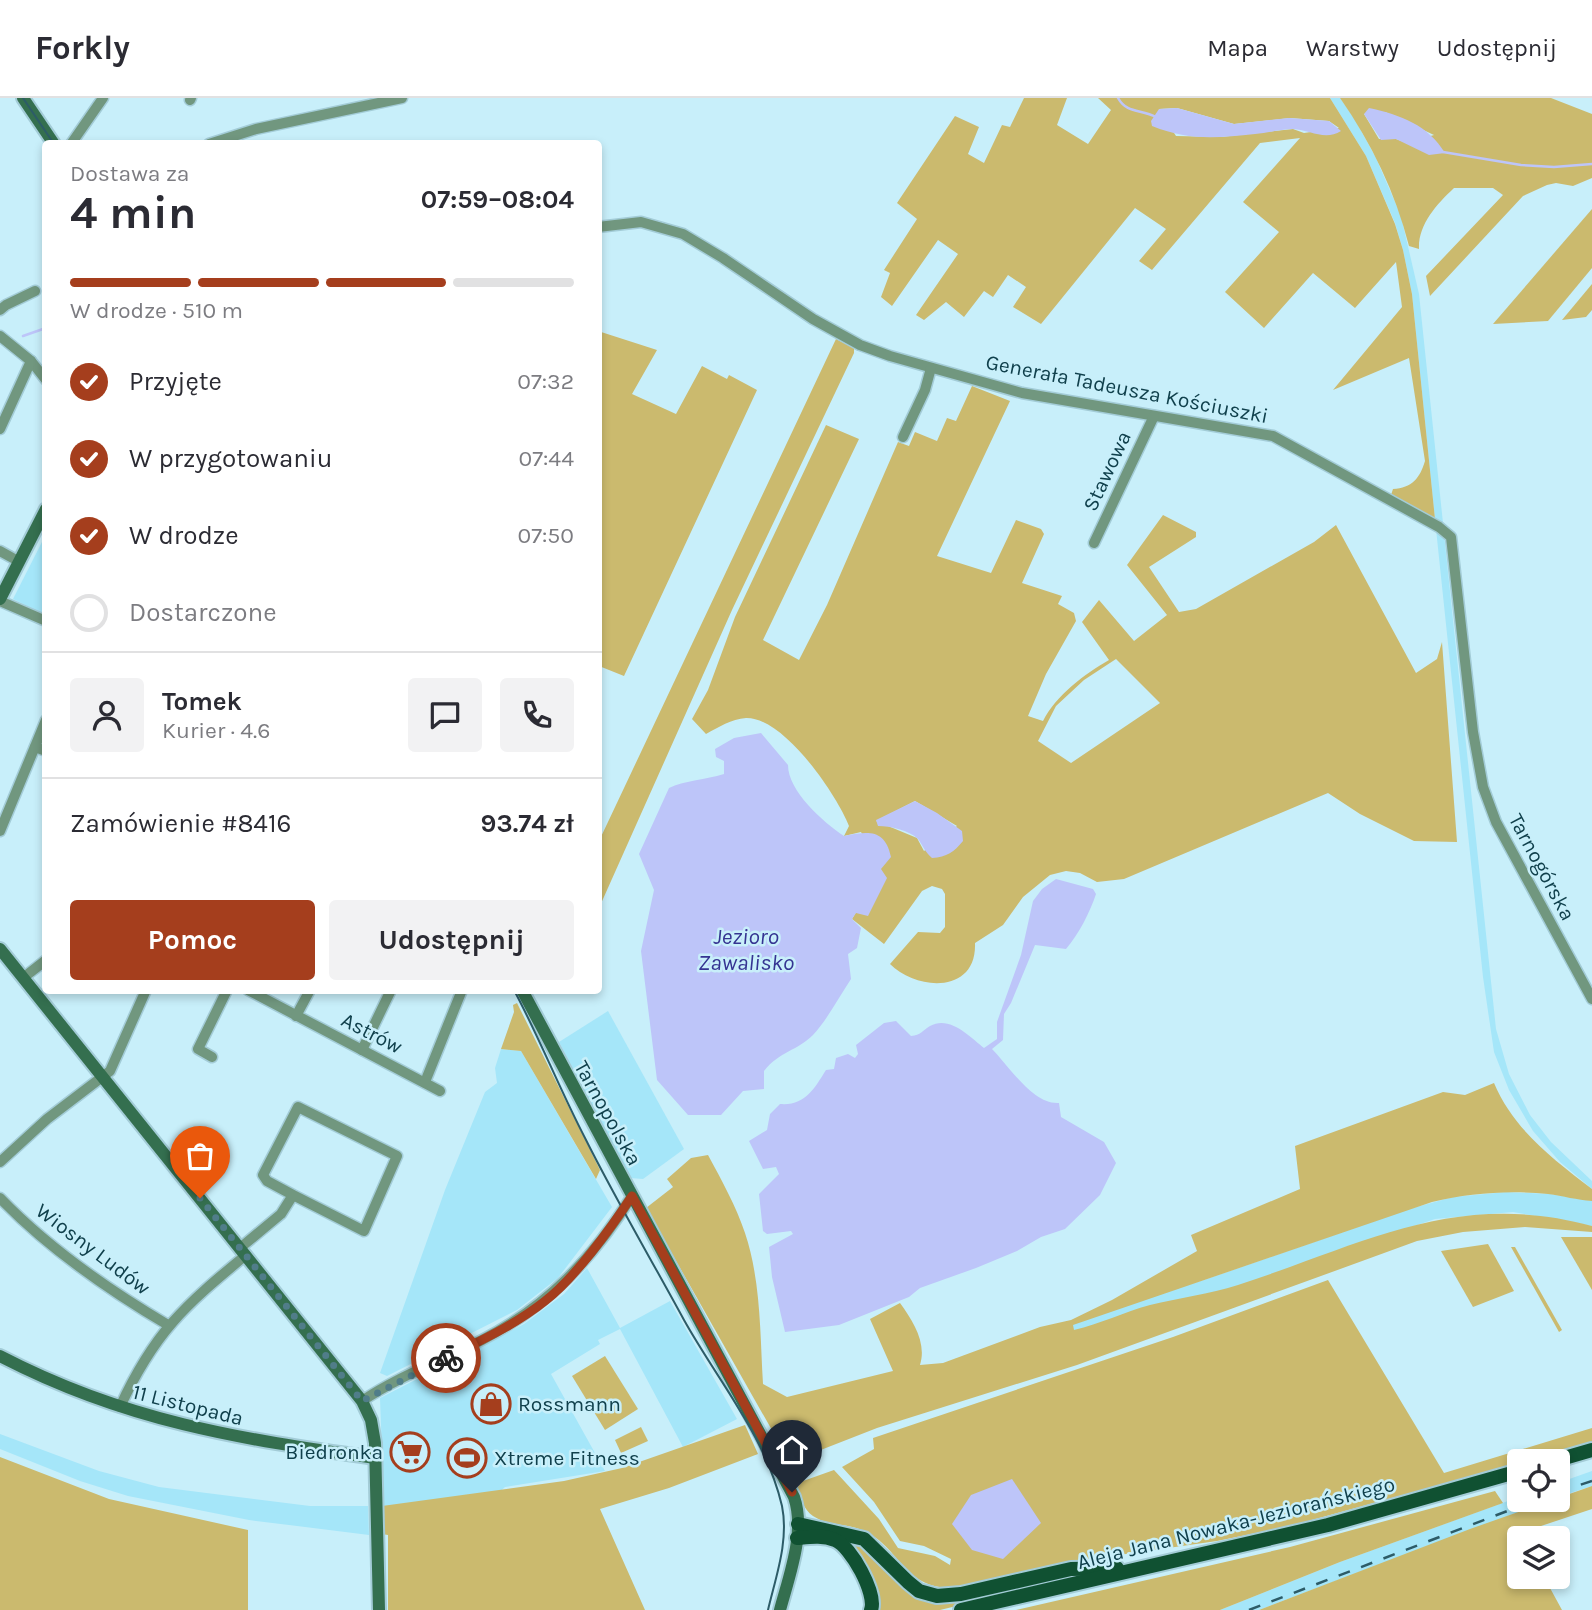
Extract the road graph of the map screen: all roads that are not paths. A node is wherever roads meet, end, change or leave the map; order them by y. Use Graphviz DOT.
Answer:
graph roads {
  1 [pos="23,98"];
  2 [pos="103,98"];
  3 [pos="402,98"];
  4 [pos="51,140"];
  5 [pos="74,140"];
  6 [pos="222,140"];
  7 [pos="602,227"];
  8 [pos="36,291"];
  9 [pos="0,310"];
  10 [pos="0,335"];
  11 [pos="32,361"];
  12 [pos="931,368"];
  13 [pos="42,375"];
  14 [pos="1154,416"];
  15 [pos="0,429"];
  16 [pos="903,437"];
  17 [pos="42,516"];
  18 [pos="1094,543"];
  19 [pos="0,551"];
  20 [pos="18,561"];
  21 [pos="0,600"];
  22 [pos="42,619"];
  23 [pos="42,730"];
  24 [pos="35,747"];
  25 [pos="42,750"];
  26 [pos="1483,788"];
  27 [pos="0,831"];
  28 [pos="0,949"];
  29 [pos="42,963"];
  30 [pos="23,978"];
  31 [pos="144,994"];
  32 [pos="225,994"];
  33 [pos="255,994"];
  34 [pos="308,994"];
  35 [pos="389,994"];
  36 [pos="460,994"];
  37 [pos="524,994"];
  38 [pos="1592,999"];
  39 [pos="296,1016"];
  40 [pos="362,1050"];
  41 [pos="212,1057"];
  42 [pos="103,1077"];
  43 [pos="425,1082"];
  44 [pos="440,1091"];
  45 [pos="0,1162"];
  46 [pos="293,1195"];
  47 [pos="632,1196"];
  48 [pos="0,1198"];
  49 [pos="243,1251"];
  50 [pos="168,1325"];
  51 [pos="0,1356"];
  52 [pos="362,1401"];
  53 [pos="120,1407"];
  54 [pos="1592,1450"];
  55 [pos="1570,1456"];
  56 [pos="376,1458"];
  57 [pos="1592,1459"];
  58 [pos="1570,1465"];
  59 [pos="1507,1474"];
  60 [pos="1507,1483"];
  61 [pos="798,1525"];
  62 [pos="1143,1568"];
  63 [pos="379,1610"];
  64 [pos="780,1610"];
  65 [pos="871,1610"];
  66 [pos="961,1610"];
  67 [pos="996,1610"];
  1 -- 4 [label="street"];
  2 -- 5 [label="street"];
  3 -- 6 [label="street"];
  7 -- 12 [label="street, Generała Tadeusza Kościuszki"];
  8 -- 9 [label="street"];
  10 -- 11 [label="street"];
  11 -- 13 [label="street"];
  11 -- 15 [label="street"];
  12 -- 14 [label="street, Generała Tadeusza Kościuszki"];
  12 -- 16 [label="street"];
  14 -- 18 [label="street, Stawowa"];
  14 -- 26 [label="street, Generała Tadeusza Kościuszki"];
  17 -- 20 [label="street"];
  19 -- 20 [label="street"];
  20 -- 21 [label="street"];
  21 -- 22 [label="street"];
  23 -- 24 [label="street"];
  24 -- 25 [label="street"];
  24 -- 27 [label="street"];
  26 -- 38 [label="street, Tarnogórska"];
  28 -- 30 [label="street"];
  29 -- 30 [label="street"];
  30 -- 42 [label="street"];
  31 -- 42 [label="street"];
  32 -- 41 [label="street"];
  33 -- 39 [label="street, Astrów"];
  34 -- 39 [label="street"];
  35 -- 40 [label="street"];
  36 -- 43 [label="street"];
  37 -- 47 [label="street, Tarnopolska"];
  39 -- 40 [label="street, Astrów"];
  40 -- 43 [label="street, Astrów"];
  42 -- 45 [label="street"];
  42 -- 49 [label="street"];
  43 -- 44 [label="street, Astrów"];
  46 -- 46 [label="street"];
  46 -- 49 [label="street"];
  47 -- 52 [label="street"];
  47 -- 61 [label="street, Tarnopolska"];
  48 -- 50 [label="street, Wiosny Ludów"];
  49 -- 50 [label="street"];
  49 -- 52 [label="street"];
  50 -- 53 [label="street"];
  51 -- 53 [label="street, 11 Listopada"];
  52 -- 56 [label="street"];
  53 -- 56 [label="street, 11 Listopada"];
  54 -- 55 [label="main road"];
  56 -- 63 [label="street"];
  57 -- 58 [label="main road"];
  59 -- 62 [label="main road, Aleja Jana Nowaka-Jeziorańskiego"];
  60 -- 67 [label="main road, Aleja Jana Nowaka-Jeziorańskiego"];
  61 -- 62 [label="main road"];
  61 -- 64 [label="street"];
  61 -- 65 [label="main road"];
  62 -- 66 [label="main road, Aleja Jana Nowaka-Jeziorańskiego"];
}
